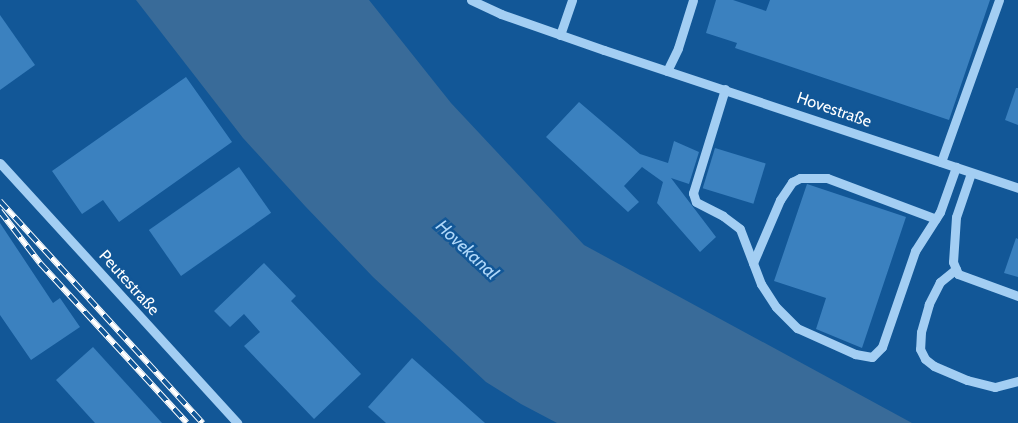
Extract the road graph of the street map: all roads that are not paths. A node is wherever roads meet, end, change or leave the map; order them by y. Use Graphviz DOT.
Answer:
graph roads {
  1 [pos="471,0"];
  2 [pos="572,0"];
  3 [pos="693,0"];
  4 [pos="999,0"];
  5 [pos="560,35"];
  6 [pos="667,71"];
  7 [pos="725,89"];
  8 [pos="942,162"];
  9 [pos="0,163"];
  10 [pos="956,167"];
  11 [pos="971,173"];
  12 [pos="1018,188"];
  13 [pos="936,219"];
  14 [pos="754,263"];
  15 [pos="956,268"];
  16 [pos="1018,296"];
  17 [pos="1018,381"];
  18 [pos="237,423"];
  1 -- 5 [label="street, Hovestraße"];
  2 -- 5 [label="street"];
  3 -- 6 [label="street"];
  4 -- 8 [label="street"];
  5 -- 6 [label="street, Hovestraße"];
  6 -- 7 [label="street, Hovestraße"];
  7 -- 8 [label="street, Hovestraße"];
  7 -- 14 [label="street"];
  8 -- 10 [label="street, Hovestraße"];
  9 -- 18 [label="street, Peutestraße"];
  10 -- 11 [label="street, Hovestraße"];
  10 -- 13 [label="street"];
  11 -- 12 [label="street, Hovestraße"];
  11 -- 15 [label="street"];
  13 -- 14 [label="street"];
  13 -- 14 [label="street"];
  15 -- 16 [label="street"];
  15 -- 17 [label="street"];
}
